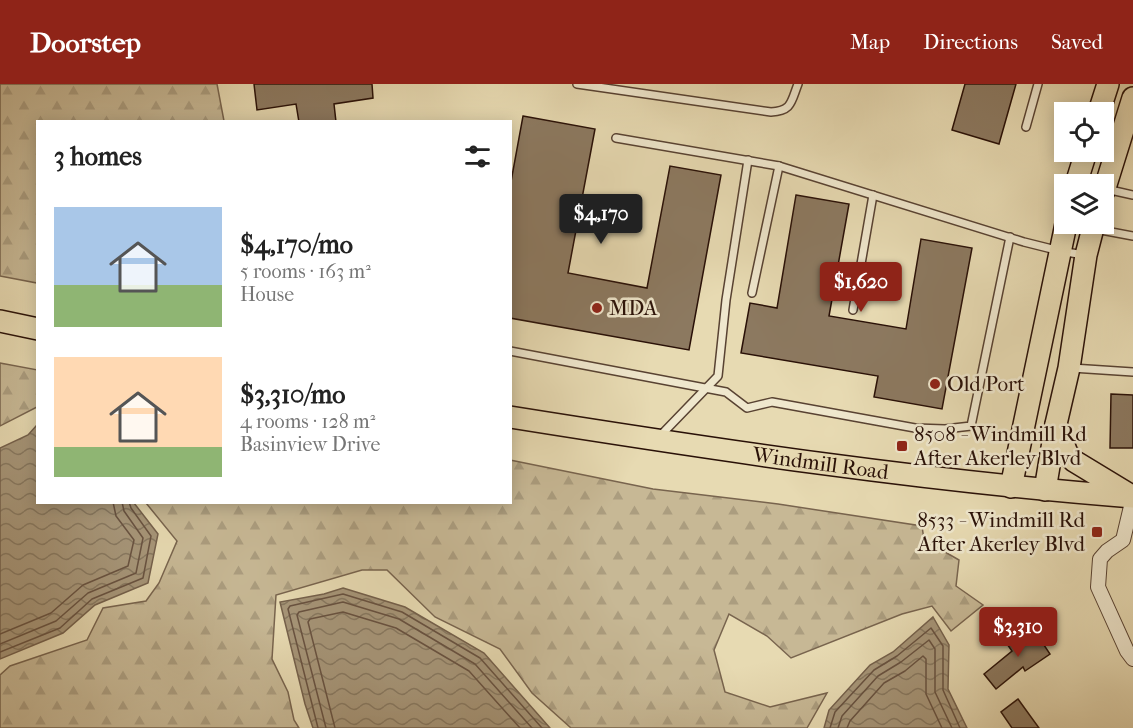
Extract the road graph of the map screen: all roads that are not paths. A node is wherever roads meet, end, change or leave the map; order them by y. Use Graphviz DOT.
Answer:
graph roads {
  1 [pos="577,84"];
  2 [pos="798,84"];
  3 [pos="1038,84"];
  4 [pos="1108,84"];
  5 [pos="1133,98"];
  6 [pos="1102,102"];
  7 [pos="1026,127"];
  8 [pos="616,138"];
  9 [pos="748,160"];
  10 [pos="779,166"];
  11 [pos="1108,174"];
  12 [pos="1114,191"];
  13 [pos="873,195"];
  14 [pos="1133,195"];
  15 [pos="1114,232"];
  16 [pos="1064,234"];
  17 [pos="1091,234"];
  18 [pos="1133,236"];
  19 [pos="1010,237"];
  20 [pos="1060,251"];
  21 [pos="1086,255"];
  22 [pos="752,293"];
  23 [pos="853,310"];
  24 [pos="0,321"];
  25 [pos="36,329"];
  26 [pos="512,351"];
  27 [pos="1070,368"];
  28 [pos="1133,372"];
  29 [pos="707,388"];
  30 [pos="512,417"];
  31 [pos="1056,424"];
  32 [pos="656,440"];
  33 [pos="1011,487"];
  34 [pos="1045,490"];
  35 [pos="1133,498"];
  36 [pos="1128,541"];
  37 [pos="1133,659"];
  1 -- 2 [label="lane"];
  3 -- 7 [label="lane"];
  4 -- 6 [label="main road"];
  5 -- 11 [label="main road"];
  8 -- 9 [label="lane"];
  9 -- 10 [label="lane"];
  9 -- 29 [label="lane"];
  10 -- 13 [label="lane"];
  10 -- 22 [label="lane"];
  12 -- 14 [label="lane"];
  13 -- 19 [label="lane"];
  13 -- 23 [label="lane"];
  15 -- 18 [label="lane"];
  16 -- 20 [label="main road"];
  17 -- 21 [label="main road"];
  19 -- 20 [label="lane"];
  19 -- 29 [label="lane"];
  20 -- 21 [label="lane"];
  20 -- 33 [label="main road"];
  21 -- 27 [label="main road"];
  24 -- 25 [label="main road"];
  26 -- 29 [label="lane"];
  27 -- 28 [label="lane"];
  27 -- 31 [label="main road"];
  29 -- 32 [label="lane"];
  30 -- 32 [label="main road, Windmill Road"];
  31 -- 34 [label="main road"];
  31 -- 35 [label="main road"];
  32 -- 33 [label="main road, Windmill Road"];
  33 -- 34 [label="main road, Windmill Road"];
  34 -- 35 [label="main road, Windmill Road"];
  35 -- 36 [label="street"];
  36 -- 37 [label="street"];
}
